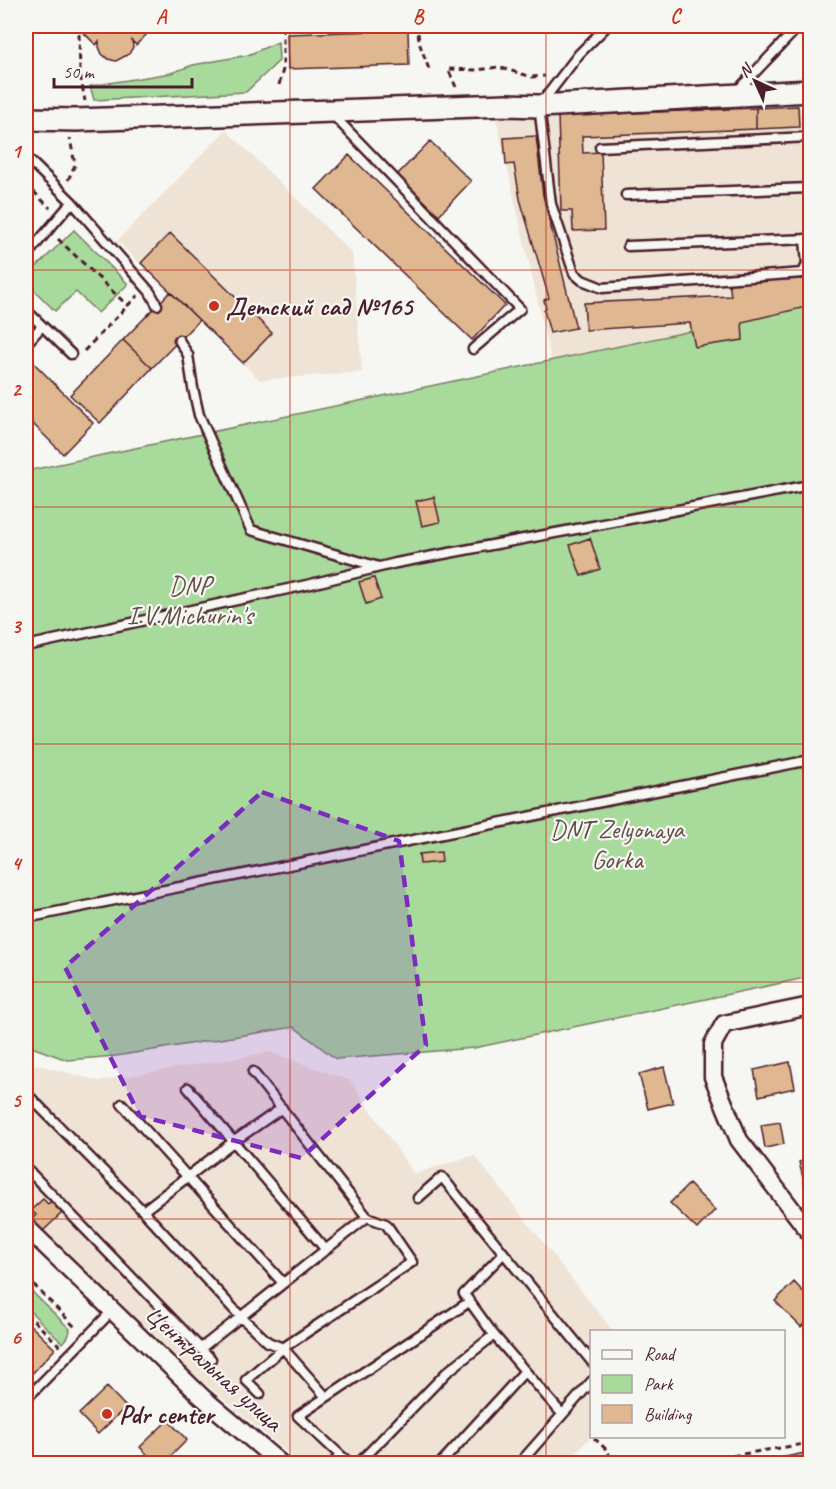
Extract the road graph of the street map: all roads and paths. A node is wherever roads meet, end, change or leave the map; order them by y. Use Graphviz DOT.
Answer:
graph roads {
  1 [pos="412,26"];
  2 [pos="607,26"];
  3 [pos="799,26"];
  4 [pos="283,27"];
  5 [pos="79,34"];
  6 [pos="448,69"];
  7 [pos="430,72"];
  8 [pos="562,75"];
  9 [pos="279,85"];
  10 [pos="810,91"];
  11 [pos="732,95"];
  12 [pos="85,103"];
  13 [pos="539,106"];
  14 [pos="328,111"];
  15 [pos="26,119"];
  16 [pos="69,133"];
  17 [pos="810,137"];
  18 [pos="600,147"];
  19 [pos="26,157"];
  20 [pos="26,184"];
  21 [pos="810,188"];
  22 [pos="61,192"];
  23 [pos="626,195"];
  24 [pos="72,202"];
  25 [pos="59,217"];
  26 [pos="48,229"];
  27 [pos="808,239"];
  28 [pos="628,246"];
  29 [pos="26,256"];
  30 [pos="145,288"];
  31 [pos="157,304"];
  32 [pos="128,306"];
  33 [pos="26,310"];
  34 [pos="42,326"];
  35 [pos="179,340"];
  36 [pos="26,344"];
  37 [pos="473,349"];
  38 [pos="71,354"];
  39 [pos="810,485"];
  40 [pos="379,567"];
  41 [pos="26,646"];
  42 [pos="810,760"];
  43 [pos="26,918"];
  44 [pos="810,1006"];
  45 [pos="253,1072"];
  46 [pos="188,1089"];
  47 [pos="26,1093"];
  48 [pos="122,1104"];
  49 [pos="282,1108"];
  50 [pos="233,1142"];
  51 [pos="26,1168"];
  52 [pos="187,1178"];
  53 [pos="418,1198"];
  54 [pos="143,1211"];
  55 [pos="804,1216"];
  56 [pos="367,1217"];
  57 [pos="26,1227"];
  58 [pos="810,1233"];
  59 [pos="326,1250"];
  60 [pos="503,1254"];
  61 [pos="26,1277"];
  62 [pos="283,1283"];
  63 [pos="469,1302"];
  64 [pos="112,1311"];
  65 [pos="26,1313"];
  66 [pos="241,1317"];
  67 [pos="81,1333"];
  68 [pos="494,1335"];
  69 [pos="283,1348"];
  70 [pos="200,1349"];
  71 [pos="64,1350"];
  72 [pos="211,1359"];
  73 [pos="590,1361"];
  74 [pos="525,1371"];
  75 [pos="590,1382"];
  76 [pos="260,1394"];
  77 [pos="326,1397"];
  78 [pos="26,1399"];
  79 [pos="562,1414"];
  80 [pos="594,1438"];
  81 [pos="810,1443"];
  82 [pos="340,1455"];
  83 [pos="281,1464"];
  84 [pos="333,1464"];
  85 [pos="351,1464"];
  86 [pos="358,1464"];
  87 [pos="440,1464"];
  88 [pos="519,1464"];
  89 [pos="612,1464"];
  90 [pos="704,1464"];
  1 -- 7 [label="path"];
  2 -- 8 [label="lane"];
  3 -- 11 [label="lane"];
  4 -- 9 [label="path"];
  5 -- 12 [label="path"];
  6 -- 8 [label="path"];
  8 -- 13 [label="lane"];
  10 -- 11 [label="street"];
  11 -- 13 [label="street"];
  13 -- 14 [label="street"];
  13 -- 27 [label="lane"];
  14 -- 15 [label="street"];
  14 -- 37 [label="lane"];
  16 -- 22 [label="path"];
  17 -- 18 [label="lane"];
  19 -- 22 [label="lane"];
  20 -- 25 [label="path"];
  21 -- 23 [label="lane"];
  22 -- 24 [label="lane"];
  24 -- 25 [label="lane"];
  24 -- 30 [label="lane"];
  25 -- 26 [label="lane"];
  26 -- 29 [label="lane"];
  26 -- 32 [label="path"];
  27 -- 28 [label="lane"];
  30 -- 31 [label="lane"];
  30 -- 32 [label="path"];
  32 -- 38 [label="path"];
  33 -- 34 [label="lane"];
  34 -- 36 [label="lane"];
  34 -- 38 [label="lane"];
  35 -- 40 [label="lane"];
  39 -- 40 [label="lane"];
  40 -- 41 [label="lane"];
  42 -- 43 [label="lane"];
  44 -- 55 [label="street"];
  45 -- 49 [label="lane"];
  46 -- 50 [label="lane"];
  47 -- 54 [label="lane"];
  48 -- 52 [label="lane"];
  49 -- 50 [label="lane"];
  49 -- 56 [label="lane"];
  50 -- 52 [label="lane"];
  50 -- 59 [label="lane"];
  51 -- 70 [label="lane"];
  52 -- 54 [label="lane"];
  52 -- 62 [label="lane"];
  53 -- 60 [label="lane"];
  54 -- 66 [label="lane"];
  55 -- 58 [label="street"];
  56 -- 59 [label="lane"];
  56 -- 69 [label="lane"];
  57 -- 64 [label="street, Центральная улица"];
  59 -- 62 [label="lane"];
  60 -- 63 [label="lane"];
  60 -- 73 [label="lane"];
  61 -- 67 [label="path"];
  62 -- 66 [label="lane"];
  63 -- 68 [label="lane"];
  63 -- 77 [label="lane"];
  64 -- 78 [label="lane"];
  64 -- 83 [label="street, Центральная улица"];
  65 -- 71 [label="path"];
  66 -- 69 [label="lane"];
  66 -- 70 [label="lane"];
  68 -- 74 [label="lane"];
  68 -- 86 [label="lane"];
  69 -- 76 [label="lane"];
  69 -- 77 [label="lane"];
  70 -- 72 [label="lane"];
  74 -- 79 [label="lane"];
  74 -- 87 [label="lane"];
  75 -- 79 [label="lane"];
  77 -- 82 [label="lane"];
  79 -- 88 [label="lane"];
  80 -- 89 [label="path"];
  81 -- 90 [label="path"];
  82 -- 84 [label="lane"];
  82 -- 85 [label="lane"];
}
